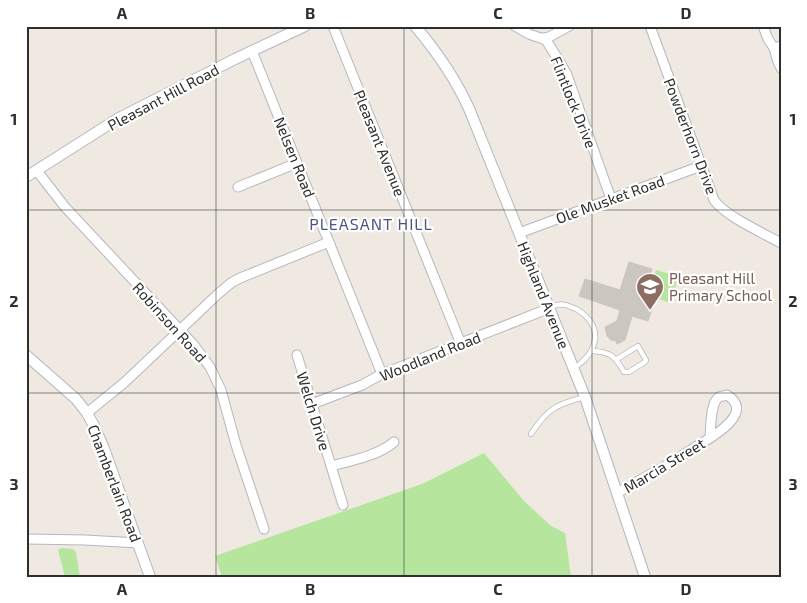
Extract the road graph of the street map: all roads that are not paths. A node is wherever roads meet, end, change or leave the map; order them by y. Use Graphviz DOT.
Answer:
graph roads {
  1 [pos="305,26"];
  2 [pos="333,26"];
  3 [pos="415,26"];
  4 [pos="515,26"];
  5 [pos="568,26"];
  6 [pos="650,26"];
  7 [pos="763,26"];
  8 [pos="543,38"];
  9 [pos="778,47"];
  10 [pos="252,51"];
  11 [pos="781,68"];
  12 [pos="297,163"];
  13 [pos="701,166"];
  14 [pos="36,172"];
  15 [pos="26,177"];
  16 [pos="238,187"];
  17 [pos="611,199"];
  18 [pos="519,233"];
  19 [pos="329,242"];
  20 [pos="781,243"];
  21 [pos="550,308"];
  22 [pos="179,329"];
  23 [pos="461,344"];
  24 [pos="592,351"];
  25 [pos="26,355"];
  26 [pos="297,355"];
  27 [pos="617,359"];
  28 [pos="574,369"];
  29 [pos="382,374"];
  30 [pos="585,397"];
  31 [pos="312,404"];
  32 [pos="87,413"];
  33 [pos="532,434"];
  34 [pos="710,438"];
  35 [pos="394,442"];
  36 [pos="331,466"];
  37 [pos="617,493"];
  38 [pos="343,505"];
  39 [pos="264,529"];
  40 [pos="26,539"];
  41 [pos="138,543"];
  42 [pos="150,577"];
  43 [pos="645,577"];
  1 -- 10 [label="street, Pleasant Hill Road"];
  2 -- 23 [label="street, Pleasant Avenue"];
  3 -- 18 [label="street, Highland Avenue"];
  4 -- 8 [label="street, Flintlock Drive"];
  5 -- 8 [label="street"];
  6 -- 13 [label="street, Powderhorn Drive"];
  7 -- 9 [label="street"];
  8 -- 17 [label="street, Flintlock Drive"];
  9 -- 11 [label="street"];
  10 -- 12 [label="street, Nelsen Road"];
  10 -- 14 [label="street, Pleasant Hill Road"];
  12 -- 16 [label="street"];
  12 -- 19 [label="street, Nelsen Road"];
  13 -- 17 [label="street, Ole Musket Road"];
  13 -- 20 [label="street, Powderhorn Drive"];
  14 -- 15 [label="street, Pleasant Hill Road"];
  14 -- 22 [label="street, Robinson Road"];
  17 -- 18 [label="street, Ole Musket Road"];
  18 -- 21 [label="street, Highland Avenue"];
  19 -- 22 [label="street"];
  19 -- 29 [label="street, Nelsen Road"];
  21 -- 23 [label="street, Woodland Road"];
  21 -- 24 [label="lane"];
  21 -- 28 [label="street, Highland Avenue"];
  22 -- 32 [label="street"];
  22 -- 39 [label="street, Robinson Road"];
  23 -- 29 [label="street, Woodland Road"];
  24 -- 27 [label="lane"];
  24 -- 28 [label="lane"];
  25 -- 32 [label="street, Chamberlain Road"];
  26 -- 31 [label="street, Welch Drive"];
  27 -- 27 [label="lane"];
  28 -- 30 [label="street, Highland Avenue"];
  29 -- 31 [label="street, Woodland Road"];
  30 -- 33 [label="lane"];
  30 -- 37 [label="street, Highland Avenue"];
  31 -- 36 [label="street, Welch Drive"];
  32 -- 41 [label="street, Chamberlain Road"];
  34 -- 37 [label="street, Marcia Street"];
  35 -- 36 [label="street, Welch Drive"];
  36 -- 38 [label="street, Welch Drive"];
  37 -- 43 [label="street, Highland Avenue"];
  40 -- 41 [label="street"];
  41 -- 42 [label="street, Chamberlain Road"];
}
